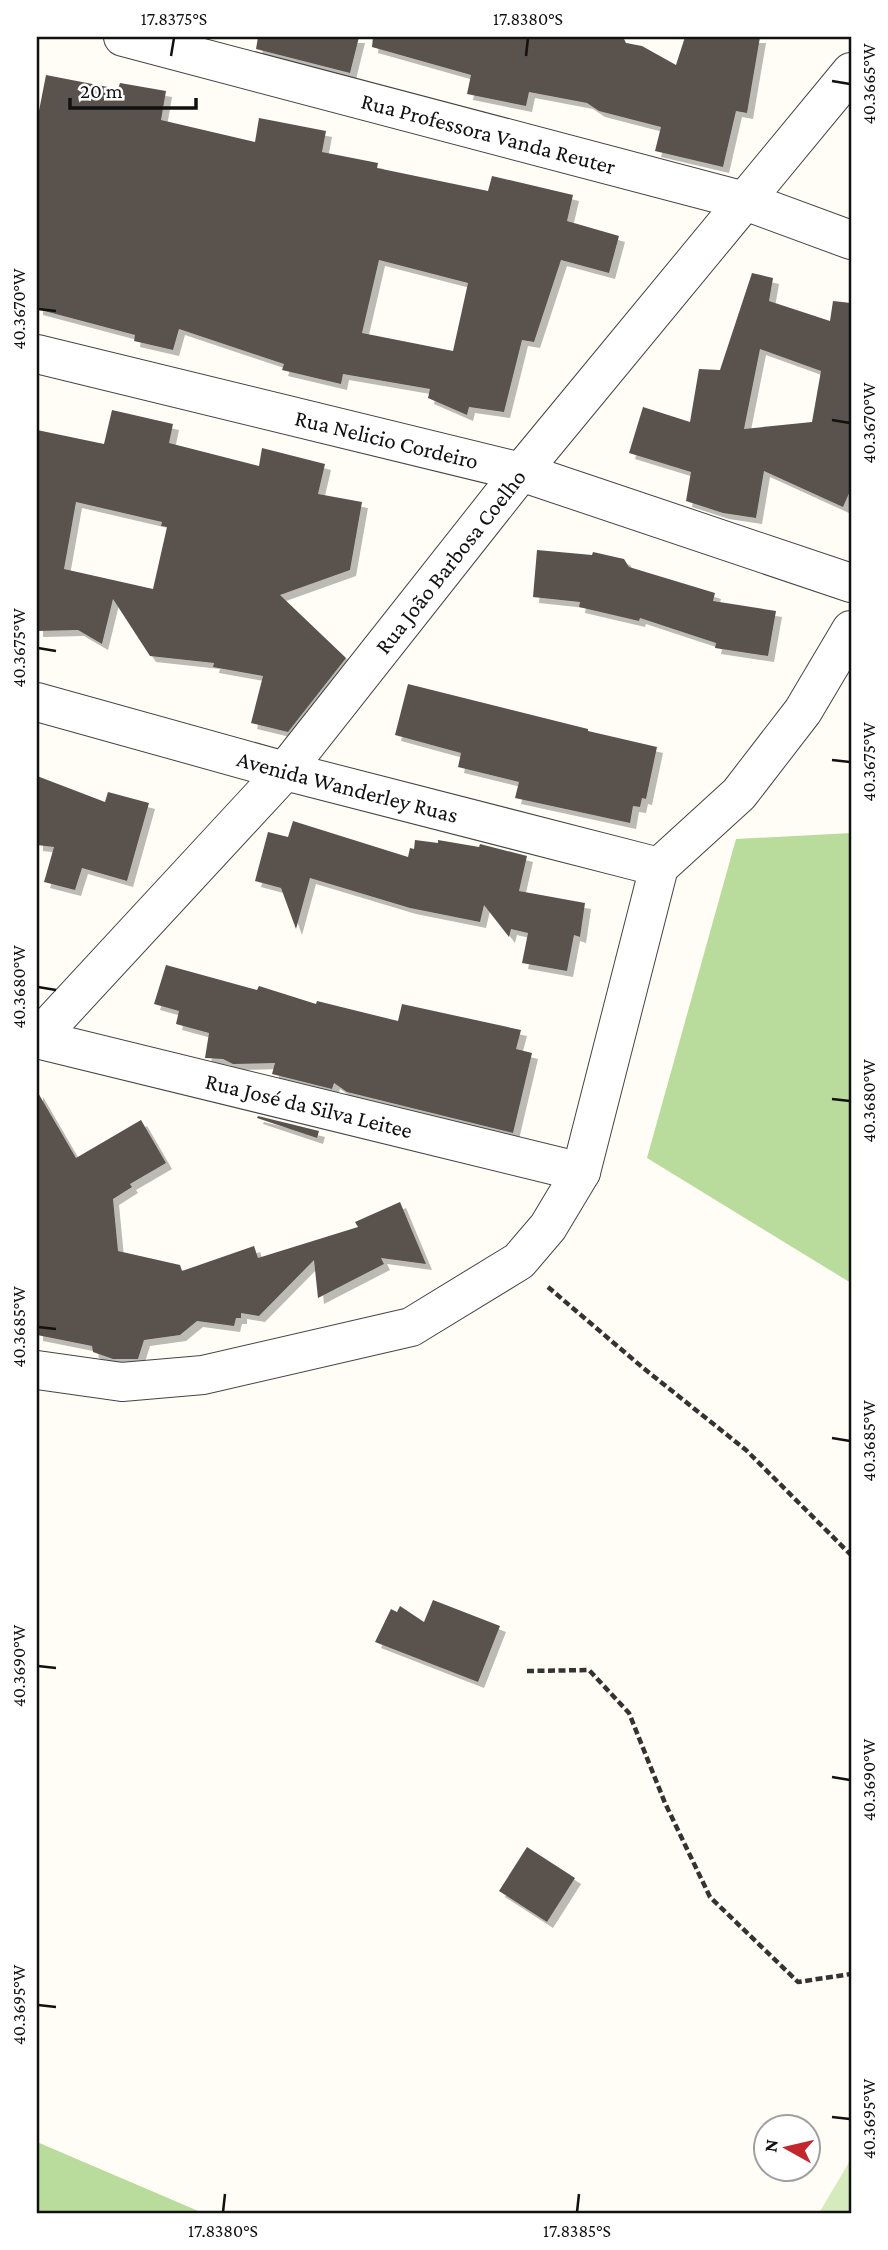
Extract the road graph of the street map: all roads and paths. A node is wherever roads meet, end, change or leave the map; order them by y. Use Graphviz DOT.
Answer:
graph roads {
  1 [pos="123,37"];
  2 [pos="851,72"];
  3 [pos="745,201"];
  4 [pos="851,240"];
  5 [pos="37,354"];
  6 [pos="521,472"];
  7 [pos="851,583"];
  8 [pos="851,630"];
  9 [pos="37,702"];
  10 [pos="285,771"];
  11 [pos="659,867"];
  12 [pos="37,1039"];
  13 [pos="581,1172"];
  14 [pos="519,1261"];
  15 [pos="37,1370"];
  16 [pos="851,1555"];
  17 [pos="527,1671"];
  18 [pos="851,1974"];
  1 -- 3 [label="street, Rua Professora Vanda Reuter"];
  2 -- 3 [label="street, Rua João Barbosa Coelho"];
  3 -- 4 [label="street, Rua Professora Vanda Reuter"];
  3 -- 6 [label="street, Rua João Barbosa Coelho"];
  5 -- 6 [label="street, Rua Nelicio Cordeiro"];
  6 -- 7 [label="street, Rua Nelicio Cordeiro"];
  6 -- 10 [label="street, Rua João Barbosa Coelho"];
  8 -- 11 [label="street"];
  9 -- 10 [label="street, Avenida Wanderley Ruas"];
  10 -- 11 [label="street, Avenida Wanderley Ruas"];
  10 -- 12 [label="street, Rua João Barbosa Coelho"];
  11 -- 13 [label="street"];
  12 -- 13 [label="street, Rua José da Silva Leitee"];
  13 -- 14 [label="street"];
  14 -- 15 [label="street"];
  14 -- 16 [label="path"];
  17 -- 18 [label="path"];
}
